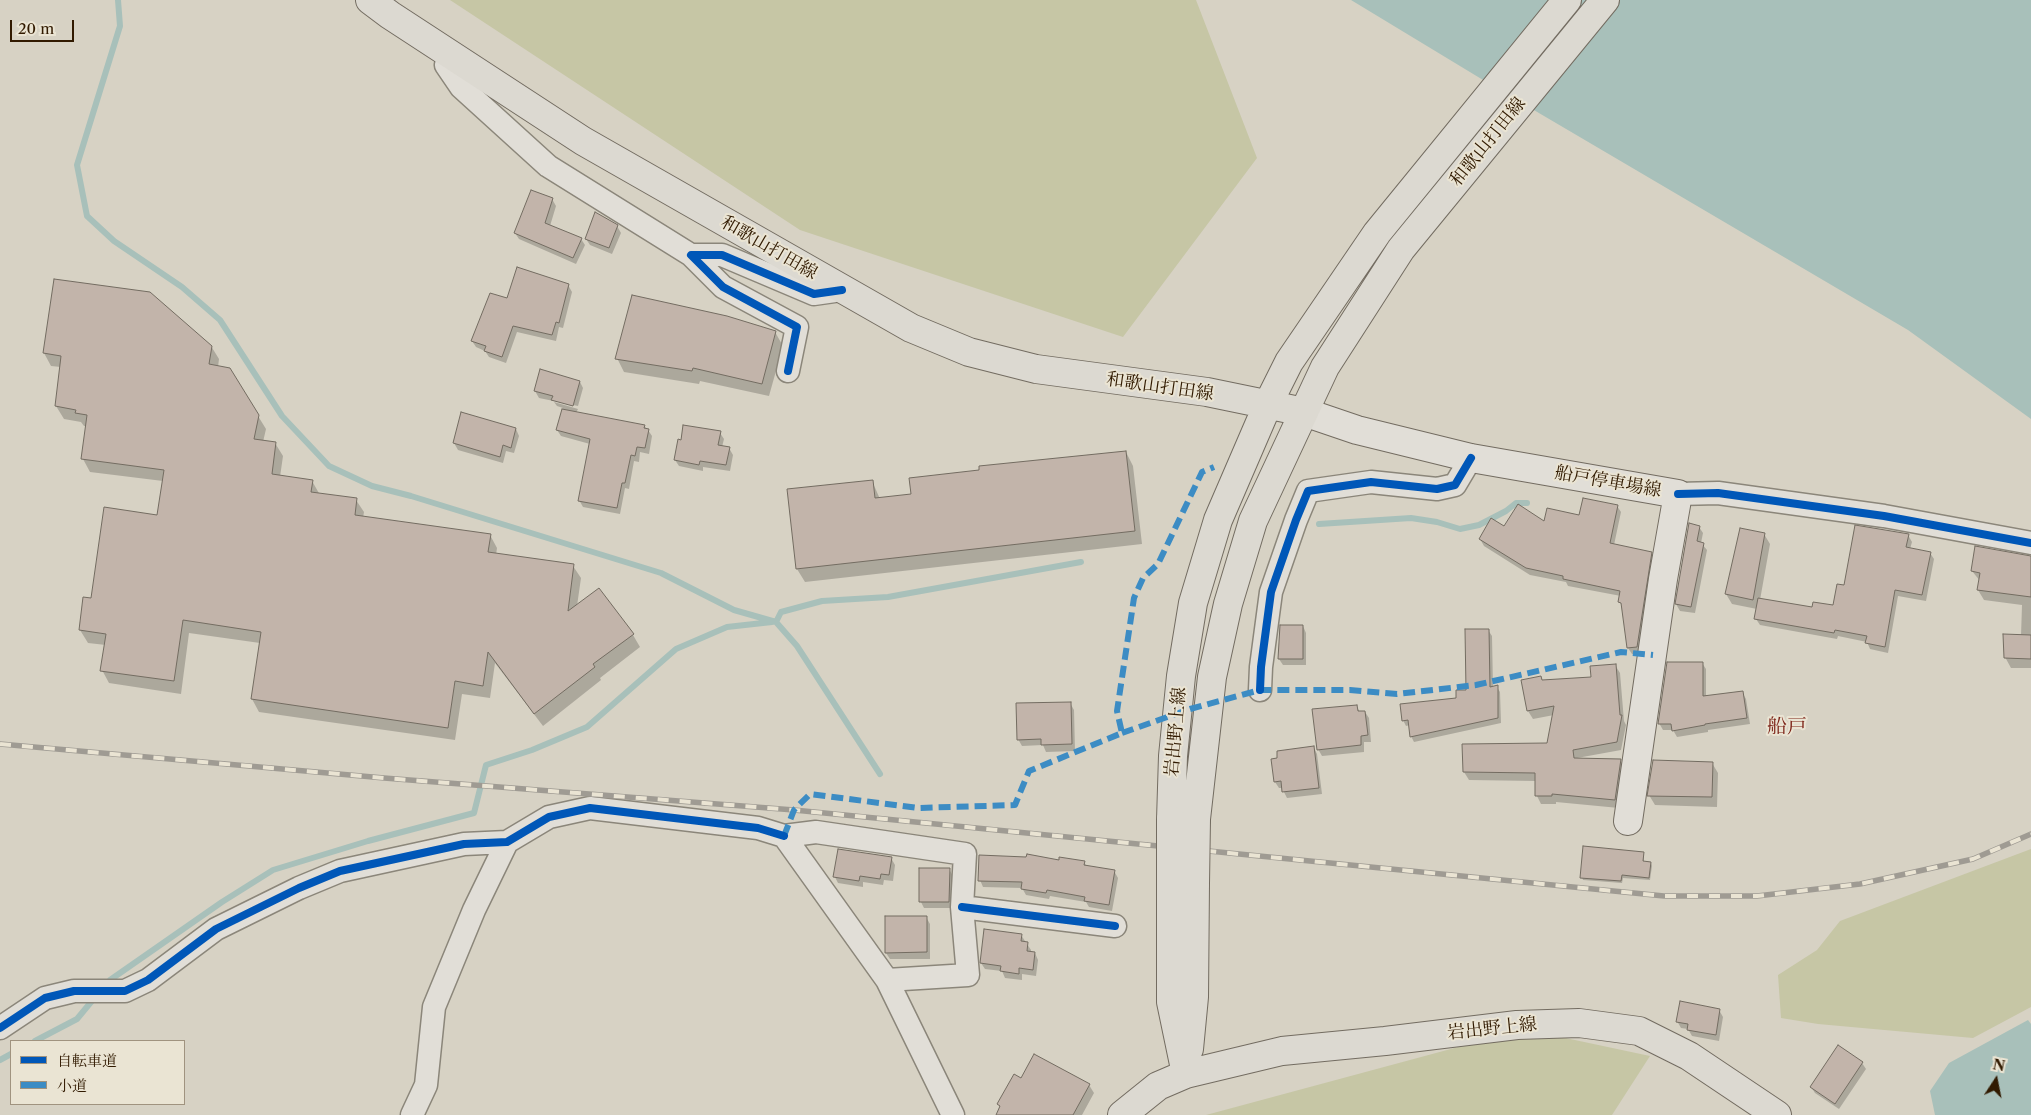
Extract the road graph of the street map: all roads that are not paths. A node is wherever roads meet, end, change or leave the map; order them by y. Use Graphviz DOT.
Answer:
graph roads {
  1 [pos="370,0"];
  2 [pos="1567,0"];
  3 [pos="1605,0"];
  4 [pos="449,54"];
  5 [pos="691,255"];
  6 [pos="842,290"];
  7 [pos="788,371"];
  8 [pos="1268,404"];
  9 [pos="1304,412"];
  10 [pos="1472,458"];
  11 [pos="1678,494"];
  12 [pos="2031,542"];
  13 [pos="1260,690"];
  14 [pos="1184,819"];
  15 [pos="1628,822"];
  16 [pos="784,836"];
  17 [pos="507,842"];
  18 [pos="962,907"];
  19 [pos="1115,926"];
  20 [pos="887,980"];
  21 [pos="0,1028"];
  22 [pos="1186,1074"];
  23 [pos="412,1115"];
  24 [pos="953,1115"];
  25 [pos="1122,1115"];
  26 [pos="1777,1115"];
  1 -- 4 [label="main road, 和歌山打田線"];
  2 -- 8 [label="main road, 和歌山打田線"];
  3 -- 9 [label="main road, 和歌山打田線"];
  4 -- 5 [label="street"];
  4 -- 6 [label="main road, 和歌山打田線"];
  5 -- 6 [label="street"];
  5 -- 7 [label="street"];
  6 -- 8 [label="main road, 和歌山打田線"];
  8 -- 9 [label="main road, 和歌山打田線"];
  8 -- 14 [label="main road, 岩出野上線"];
  9 -- 10 [label="main road, 船戸停車場線"];
  9 -- 14 [label="main road, 岩出野上線"];
  10 -- 11 [label="main road, 船戸停車場線"];
  10 -- 13 [label="street"];
  11 -- 12 [label="street"];
  11 -- 15 [label="main road, 船戸停車場線"];
  14 -- 22 [label="main road, 岩出野上線, bridge"];
  16 -- 17 [label="street"];
  16 -- 18 [label="street"];
  16 -- 20 [label="street"];
  17 -- 21 [label="street"];
  17 -- 23 [label="street"];
  18 -- 19 [label="street"];
  18 -- 20 [label="street"];
  20 -- 24 [label="street"];
  22 -- 25 [label="main road"];
  22 -- 26 [label="main road, 岩出野上線"];
}
